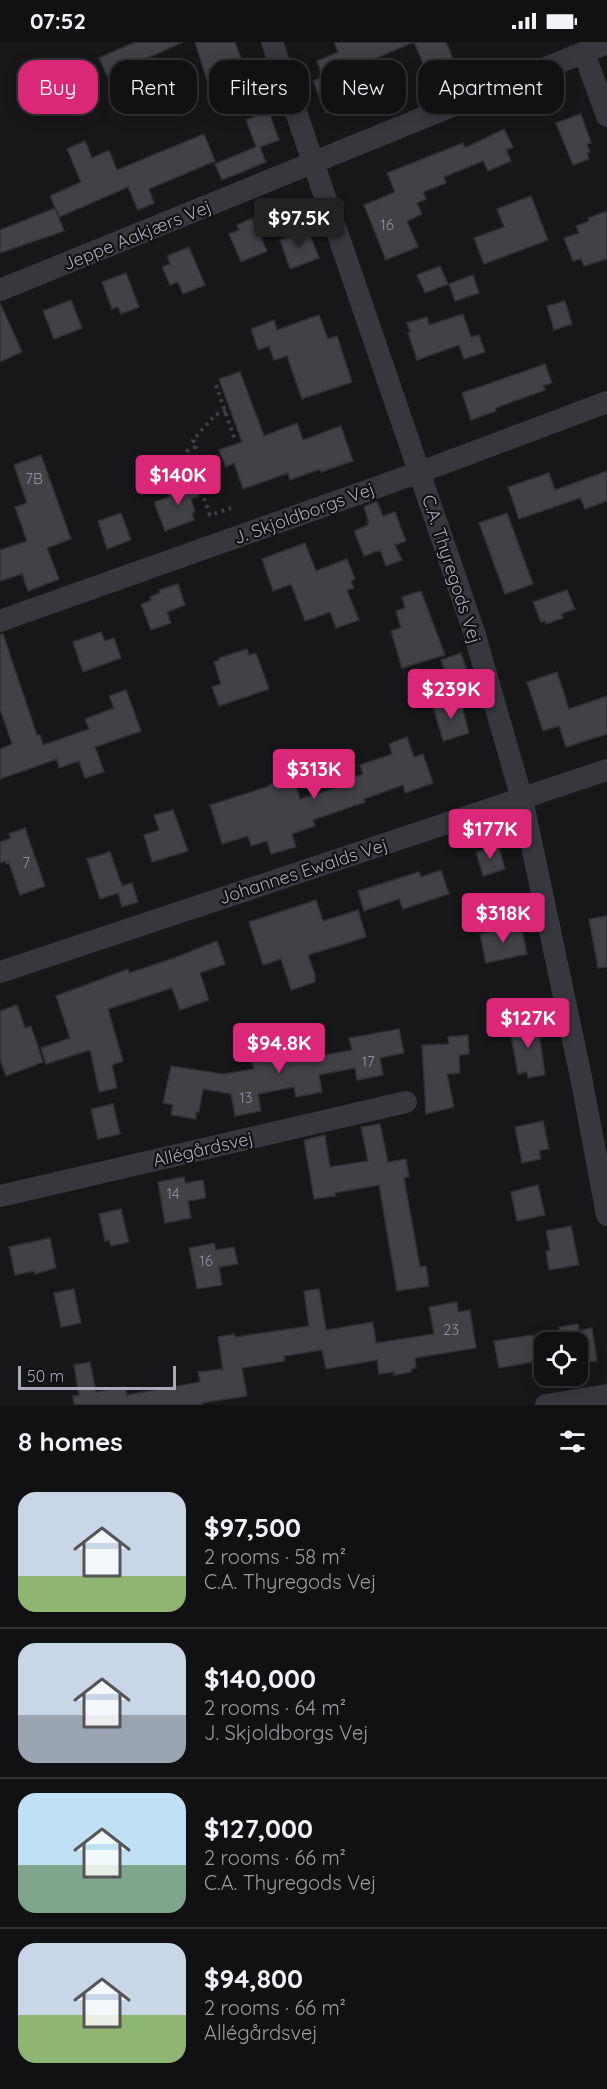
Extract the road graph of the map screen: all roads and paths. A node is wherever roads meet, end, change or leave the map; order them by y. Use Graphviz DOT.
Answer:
graph roads {
  1 [pos="272,42"];
  2 [pos="607,43"];
  3 [pos="584,53"];
  4 [pos="607,116"];
  5 [pos="314,163"];
  6 [pos="0,290"];
  7 [pos="216,385"];
  8 [pos="607,402"];
  9 [pos="226,411"];
  10 [pos="235,440"];
  11 [pos="419,472"];
  12 [pos="231,508"];
  13 [pos="0,621"];
  14 [pos="607,770"];
  15 [pos="522,799"];
  16 [pos="0,972"];
  17 [pos="406,1102"];
  18 [pos="0,1196"];
  19 [pos="607,1215"];
  20 [pos="607,1395"];
  21 [pos="546,1405"];
  1 -- 5 [label="street, C.A. Thyregods Vej"];
  2 -- 3 [label="street, Jeppe Aakjærs Vej"];
  3 -- 4 [label="street"];
  3 -- 5 [label="street, Jeppe Aakjærs Vej"];
  5 -- 6 [label="street, Jeppe Aakjærs Vej"];
  5 -- 11 [label="street, C.A. Thyregods Vej"];
  7 -- 9 [label="path"];
  8 -- 11 [label="street, J. Skjoldborgs Vej"];
  9 -- 10 [label="path"];
  9 -- 12 [label="path"];
  11 -- 13 [label="street, J. Skjoldborgs Vej"];
  11 -- 15 [label="street, C.A. Thyregods Vej"];
  14 -- 15 [label="street, Johannes Ewalds Vej"];
  15 -- 16 [label="street, Johannes Ewalds Vej"];
  15 -- 19 [label="street, C.A. Thyregods Vej"];
  17 -- 18 [label="street, Allégårdsvej"];
  20 -- 21 [label="street"];
}
